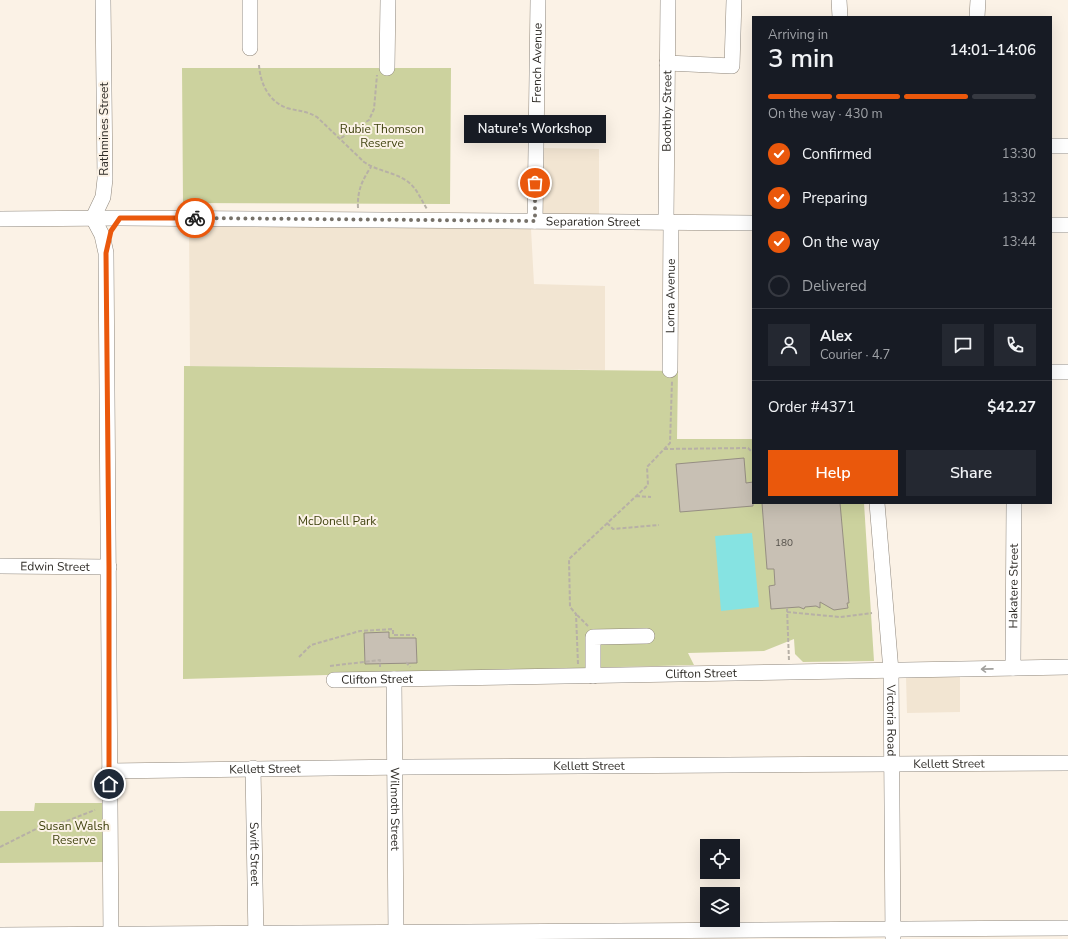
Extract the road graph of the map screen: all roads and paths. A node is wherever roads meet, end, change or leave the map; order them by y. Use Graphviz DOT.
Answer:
graph roads {
  1 [pos="104,0"];
  2 [pos="250,0"];
  3 [pos="388,0"];
  4 [pos="538,0"];
  5 [pos="668,0"];
  6 [pos="734,0"];
  7 [pos="839,0"];
  8 [pos="978,0"];
  9 [pos="840,16"];
  10 [pos="977,16"];
  11 [pos="250,48"];
  12 [pos="667,63"];
  13 [pos="259,66"];
  14 [pos="382,68"];
  15 [pos="341,138"];
  16 [pos="1052,146"];
  17 [pos="1068,146"];
  18 [pos="371,167"];
  19 [pos="358,208"];
  20 [pos="428,210"];
  21 [pos="93,218"];
  22 [pos="120,218"];
  23 [pos="0,219"];
  24 [pos="535,221"];
  25 [pos="669,222"];
  26 [pos="752,223"];
  27 [pos="1052,225"];
  28 [pos="1068,225"];
  29 [pos="106,253"];
  30 [pos="670,370"];
  31 [pos="1052,372"];
  32 [pos="1068,372"];
  33 [pos="670,396"];
  34 [pos="664,448"];
  35 [pos="752,452"];
  36 [pos="636,496"];
  37 [pos="651,497"];
  38 [pos="877,504"];
  39 [pos="1014,504"];
  40 [pos="607,523"];
  41 [pos="659,525"];
  42 [pos="0,566"];
  43 [pos="109,567"];
  44 [pos="787,608"];
  45 [pos="787,612"];
  46 [pos="872,613"];
  47 [pos="414,634"];
  48 [pos="647,636"];
  49 [pos="299,657"];
  50 [pos="1068,667"];
  51 [pos="1013,668"];
  52 [pos="790,672"];
  53 [pos="891,672"];
  54 [pos="332,673"];
  55 [pos="586,676"];
  56 [pos="387,679"];
  57 [pos="1068,763"];
  58 [pos="892,764"];
  59 [pos="395,767"];
  60 [pos="252,768"];
  61 [pos="109,771"];
  62 [pos="95,810"];
  63 [pos="0,847"];
  64 [pos="1068,928"];
  65 [pos="893,934"];
  66 [pos="0,935"];
  67 [pos="111,936"];
  68 [pos="256,936"];
  69 [pos="396,936"];
  1 -- 21 [label="street, Rathmines Street"];
  2 -- 11 [label="street"];
  3 -- 14 [label="street"];
  4 -- 24 [label="street, French Avenue"];
  5 -- 12 [label="street, Boothby Street"];
  6 -- 12 [label="street"];
  7 -- 9 [label="street"];
  8 -- 10 [label="street"];
  12 -- 25 [label="street, Boothby Street"];
  13 -- 15 [label="path"];
  14 -- 15 [label="path"];
  15 -- 18 [label="path"];
  16 -- 17 [label="street"];
  18 -- 19 [label="path"];
  18 -- 20 [label="path"];
  21 -- 22 [label="street, Separation Street"];
  21 -- 23 [label="street, Separation Street"];
  21 -- 29 [label="street"];
  22 -- 24 [label="street, Separation Street"];
  22 -- 29 [label="street"];
  24 -- 25 [label="street, Separation Street"];
  25 -- 26 [label="street, Separation Street"];
  25 -- 30 [label="street, Lorna Avenue"];
  27 -- 28 [label="street"];
  29 -- 43 [label="street"];
  31 -- 32 [label="street"];
  33 -- 34 [label="path"];
  34 -- 35 [label="path"];
  34 -- 36 [label="path"];
  36 -- 37 [label="path"];
  36 -- 40 [label="path"];
  38 -- 53 [label="street, Victoria Road"];
  39 -- 51 [label="street, Hakatere Street"];
  40 -- 41 [label="path"];
  40 -- 55 [label="path"];
  42 -- 43 [label="street, Edwin Street"];
  43 -- 61 [label="street"];
  44 -- 45 [label="path"];
  45 -- 46 [label="path"];
  45 -- 52 [label="path"];
  47 -- 49 [label="path"];
  48 -- 55 [label="street"];
  50 -- 51 [label="street, Clifton Street"];
  51 -- 53 [label="street, Clifton Street, one-way"];
  52 -- 53 [label="street, Clifton Street"];
  52 -- 55 [label="street, Clifton Street"];
  53 -- 58 [label="street, Victoria Road"];
  54 -- 56 [label="street, Clifton Street"];
  54 -- 56 [label="path"];
  55 -- 56 [label="street, Clifton Street"];
  56 -- 59 [label="street, Wilmoth Street"];
  57 -- 58 [label="street, Kellett Street"];
  58 -- 59 [label="street, Kellett Street"];
  58 -- 65 [label="street, Victoria Road"];
  59 -- 60 [label="street, Kellett Street"];
  59 -- 69 [label="street, Wilmoth Street"];
  60 -- 61 [label="street, Kellett Street"];
  60 -- 68 [label="street, Swift Street"];
  61 -- 67 [label="street"];
  62 -- 63 [label="path"];
  64 -- 65 [label="street"];
  65 -- 69 [label="street"];
  66 -- 67 [label="street"];
  67 -- 68 [label="street"];
  68 -- 69 [label="street"];
}
